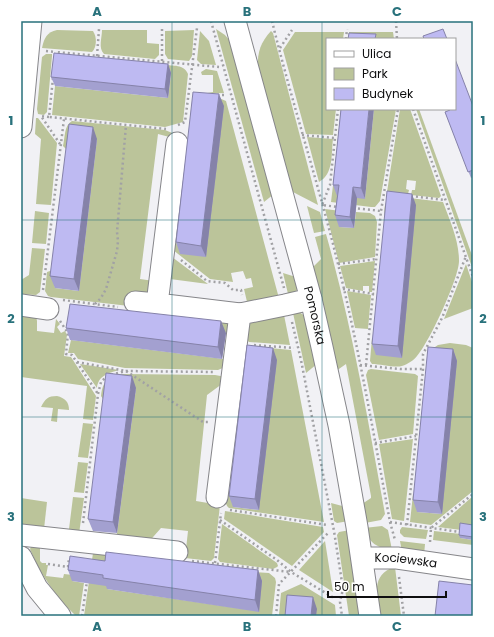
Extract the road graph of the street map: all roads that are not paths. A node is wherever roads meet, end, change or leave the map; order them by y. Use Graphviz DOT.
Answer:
graph roads {
  1 [pos="31,21"];
  2 [pos="235,21"];
  3 [pos="21,127"];
  4 [pos="181,136"];
  5 [pos="311,299"];
  6 [pos="157,304"];
  7 [pos="130,305"];
  8 [pos="21,306"];
  9 [pos="52,307"];
  10 [pos="245,313"];
  11 [pos="223,503"];
  12 [pos="21,535"];
  13 [pos="181,556"];
  14 [pos="21,557"];
  15 [pos="362,558"];
  16 [pos="473,569"];
  17 [pos="60,616"];
  18 [pos="370,616"];
  1 -- 3 [label="street"];
  2 -- 5 [label="street, Pomorska"];
  4 -- 6 [label="street"];
  5 -- 10 [label="street"];
  5 -- 15 [label="street, Pomorska"];
  6 -- 7 [label="street"];
  6 -- 10 [label="street"];
  8 -- 9 [label="street"];
  10 -- 11 [label="street"];
  12 -- 13 [label="street"];
  14 -- 17 [label="street"];
  15 -- 16 [label="street, Kociewska"];
  15 -- 18 [label="street, Pomorska"];
}
